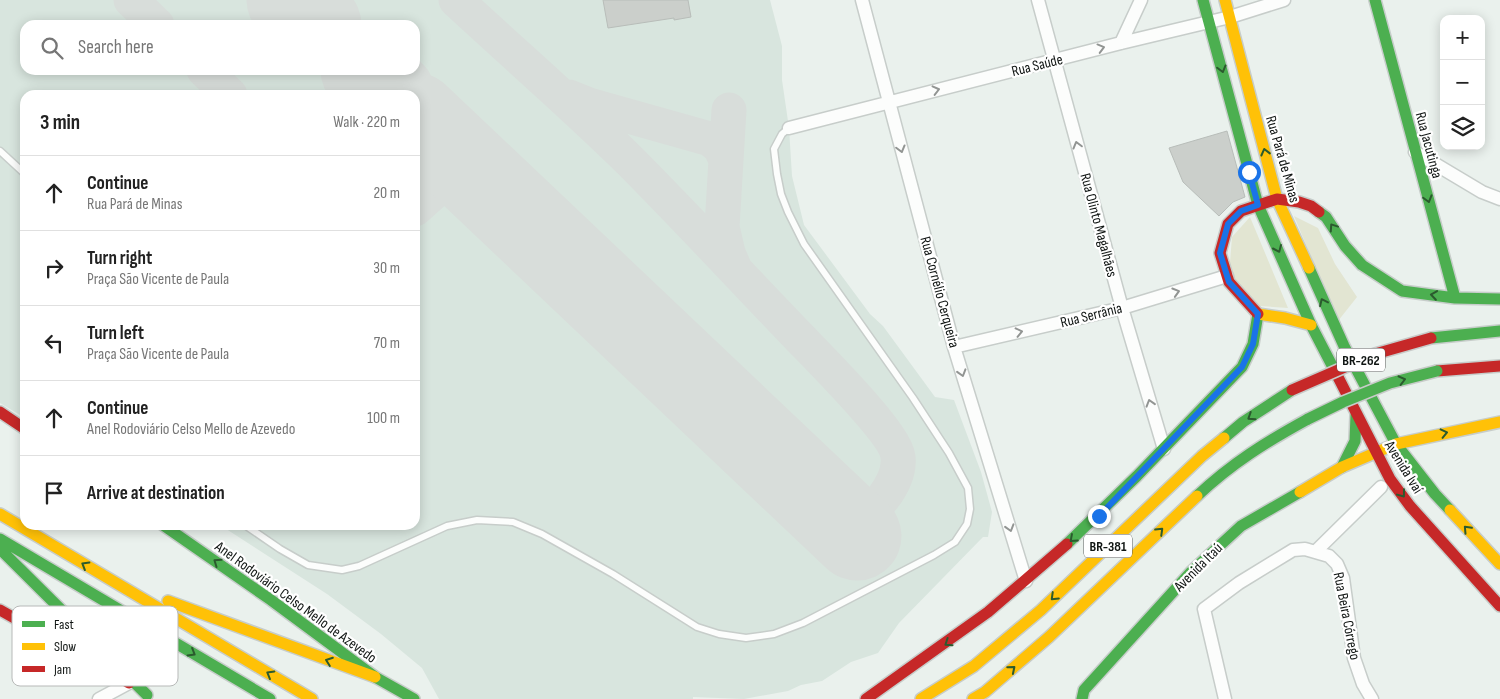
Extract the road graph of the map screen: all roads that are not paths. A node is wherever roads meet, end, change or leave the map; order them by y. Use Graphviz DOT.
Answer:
graph roads {
  1 [pos="862,0"];
  2 [pos="1038,0"];
  3 [pos="1142,0"];
  4 [pos="1203,0"];
  5 [pos="1225,0"];
  6 [pos="1284,0"];
  7 [pos="1375,0"];
  8 [pos="1230,18"];
  9 [pos="1209,21"];
  10 [pos="1121,43"];
  11 [pos="1054,61"];
  12 [pos="888,102"];
  13 [pos="789,128"];
  14 [pos="0,151"];
  15 [pos="1415,152"];
  16 [pos="20,169"];
  17 [pos="1277,199"];
  18 [pos="1500,199"];
  19 [pos="1258,205"];
  20 [pos="1227,276"];
  21 [pos="1456,298"];
  22 [pos="1500,299"];
  23 [pos="1122,308"];
  24 [pos="1258,314"];
  25 [pos="1311,325"];
  26 [pos="1500,331"];
  27 [pos="1344,346"];
  28 [pos="954,347"];
  29 [pos="1500,366"];
  30 [pos="1292,390"];
  31 [pos="0,412"];
  32 [pos="1356,412"];
  33 [pos="1308,419"];
  34 [pos="1500,422"];
  35 [pos="20,426"];
  36 [pos="1396,444"];
  37 [pos="1164,449"];
  38 [pos="1376,453"];
  39 [pos="1342,467"];
  40 [pos="1381,488"];
  41 [pos="0,514"];
  42 [pos="20,526"];
  43 [pos="27,530"];
  44 [pos="171,530"];
  45 [pos="252,530"];
  46 [pos="0,539"];
  47 [pos="0,548"];
  48 [pos="1315,552"];
  49 [pos="1500,564"];
  50 [pos="110,580"];
  51 [pos="1026,581"];
  52 [pos="58,606"];
  53 [pos="113,606"];
  54 [pos="154,606"];
  55 [pos="1500,606"];
  56 [pos="0,610"];
  57 [pos="12,617"];
  58 [pos="178,620"];
  59 [pos="178,644"];
  60 [pos="375,677"];
  61 [pos="123,686"];
  62 [pos="134,686"];
  63 [pos="139,686"];
  64 [pos="150,697"];
  65 [pos="99,699"];
  66 [pos="270,699"];
  67 [pos="312,699"];
  68 [pos="414,699"];
  69 [pos="866,699"];
  70 [pos="921,699"];
  71 [pos="973,699"];
  72 [pos="1082,699"];
  73 [pos="1225,699"];
  74 [pos="1372,699"];
  1 -- 12 [label="street, Rua Cornélio Cerqueira"];
  2 -- 11 [label="street, Rua Olinto Magalhães"];
  3 -- 10 [label="street"];
  4 -- 9 [label="main road"];
  5 -- 8 [label="main road, Rua Pará de Minas"];
  6 -- 8 [label="street, Rua Saúde"];
  7 -- 15 [label="main road, Rua Jacutinga"];
  8 -- 9 [label="street, Rua Saúde"];
  17 -- 8 [label="main road, Rua Pará de Minas, one-way"];
  9 -- 10 [label="street, Rua Saúde"];
  9 -- 19 [label="main road, one-way"];
  11 -- 10 [label="street, Rua Saúde, one-way"];
  12 -- 11 [label="street, Rua Saúde, one-way"];
  23 -- 11 [label="street, Rua Olinto Magalhães, one-way"];
  12 -- 13 [label="street, Rua Saúde"];
  12 -- 28 [label="street, Rua Cornélio Cerqueira, one-way"];
  13 -- 45 [label="lane"];
  14 -- 16 [label="lane"];
  15 -- 18 [label="street"];
  15 -- 21 [label="main road, Rua Jacutinga, one-way"];
  17 -- 19 [label="main road"];
  21 -- 17 [label="main road, one-way"];
  27 -- 17 [label="main road, Rua Pará de Minas, one-way"];
  19 -- 20 [label="main road"];
  19 -- 25 [label="main road, one-way"];
  23 -- 20 [label="street, Rua Serrânia, one-way"];
  20 -- 24 [label="main road"];
  21 -- 22 [label="main road"];
  28 -- 23 [label="street, Rua Serrânia, one-way"];
  37 -- 23 [label="street, Rua Olinto Magalhães, one-way"];
  24 -- 25 [label="main road"];
  24 -- 37 [label="main road"];
  25 -- 32 [label="main road, Avenida Ivaí"];
  26 -- 30 [label="main road, BR-262, bridge"];
  27 -- 36 [label="main road, Avenida Ivaí"];
  28 -- 51 [label="street, Rua Cornélio Cerqueira, one-way"];
  33 -- 29 [label="main road, BR-262, one-way, bridge"];
  30 -- 70 [label="main road, BR-381, one-way"];
  31 -- 35 [label="main road"];
  32 -- 38 [label="main road, Avenida Ivaí"];
  32 -- 39 [label="main road"];
  71 -- 33 [label="main road, BR-381, one-way"];
  36 -- 34 [label="main road, Avenida Itaú, one-way"];
  36 -- 38 [label="main road, Avenida Itaú"];
  49 -- 36 [label="main road, Avenida Ivaí, one-way"];
  37 -- 51 [label="main road, one-way"];
  38 -- 39 [label="main road, Avenida Itaú"];
  38 -- 55 [label="main road, Avenida Ivaí, one-way"];
  39 -- 72 [label="main road, Avenida Itaú"];
  40 -- 48 [label="street"];
  42 -- 41 [label="main road, one-way"];
  50 -- 43 [label="main road, one-way"];
  60 -- 44 [label="main road, Anel Rodoviário Celso Mello de Azevedo, one-way"];
  46 -- 53 [label="main road, one-way"];
  47 -- 52 [label="main road"];
  48 -- 73 [label="street, Rua Beira Córrego"];
  48 -- 74 [label="street, Rua Beira Córrego"];
  54 -- 50 [label="main road, one-way"];
  60 -- 50 [label="main road, one-way"];
  51 -- 69 [label="main road, one-way"];
  56 -- 57 [label="main road"];
  67 -- 58 [label="main road, one-way"];
  59 -- 66 [label="main road, one-way"];
  60 -- 68 [label="main road, Anel Rodoviário Celso Mello de Azevedo"];
  61 -- 65 [label="street"];
  62 -- 64 [label="main road"];
  63 -- 64 [label="main road"];
}
